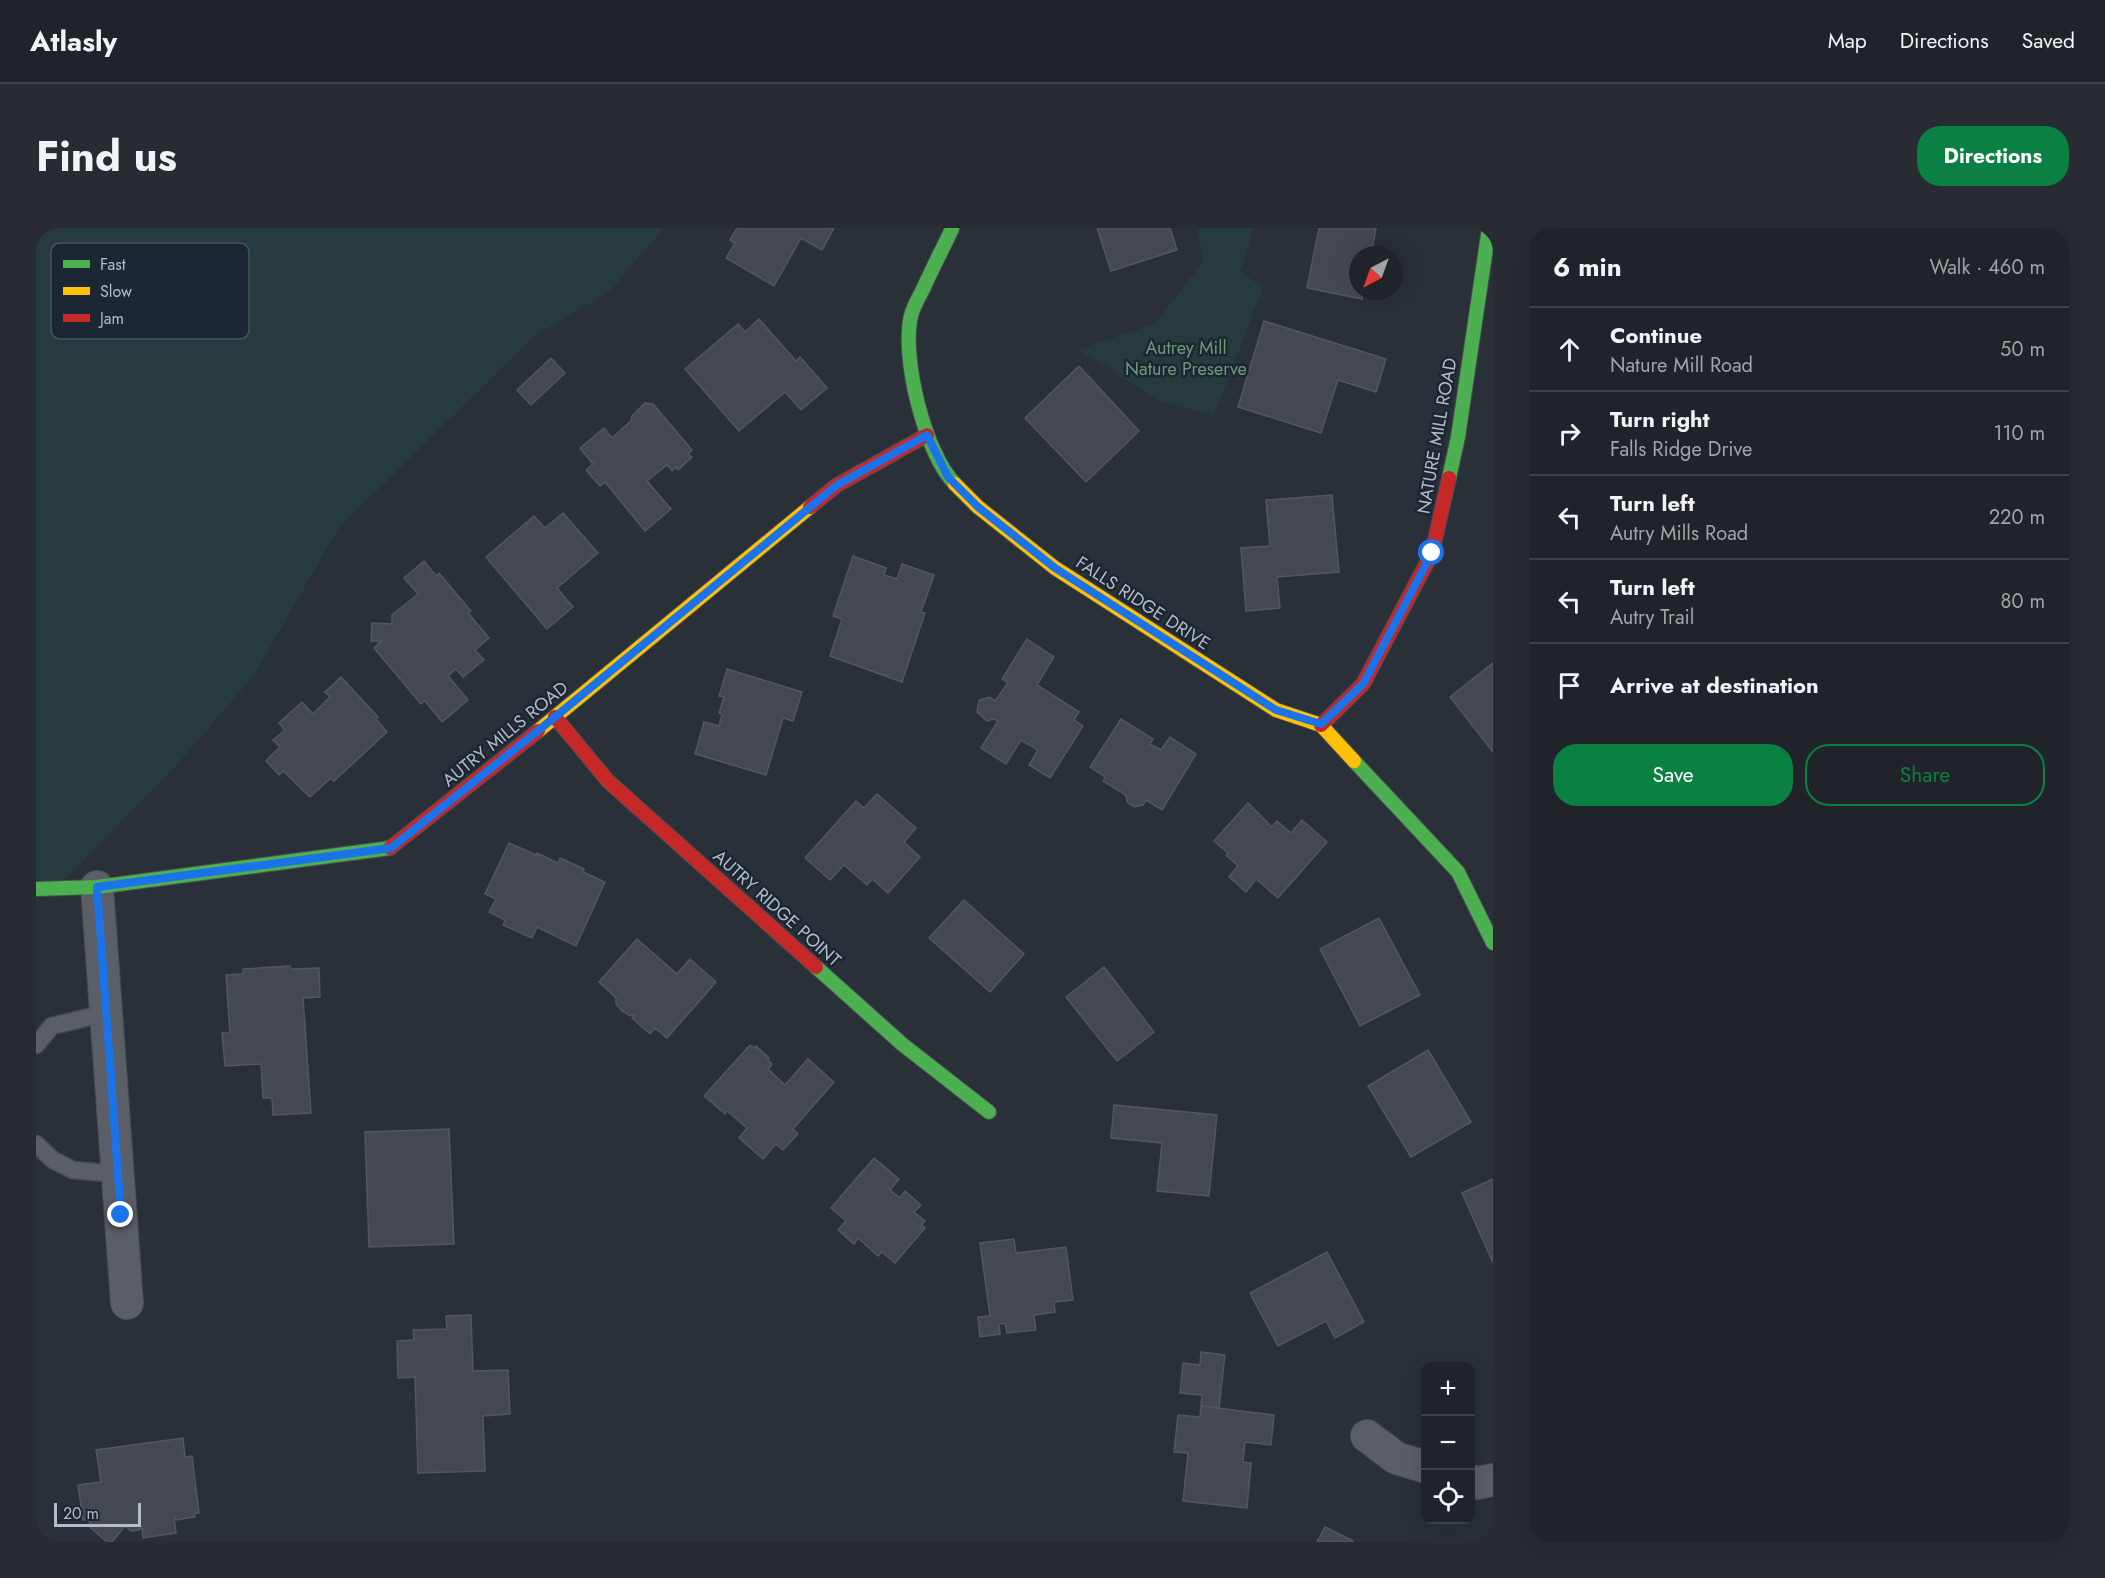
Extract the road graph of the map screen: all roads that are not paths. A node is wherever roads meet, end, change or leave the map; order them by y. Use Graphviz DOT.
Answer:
graph roads {
  1 [pos="1489,228"];
  2 [pos="952,229"];
  3 [pos="1487,279"];
  4 [pos="927,435"];
  5 [pos="555,717"];
  6 [pos="1321,724"];
  7 [pos="97,887"];
  8 [pos="36,889"];
  9 [pos="1493,943"];
  10 [pos="106,1013"];
  11 [pos="36,1045"];
  12 [pos="989,1112"];
  13 [pos="36,1144"];
  14 [pos="118,1174"];
  15 [pos="127,1303"];
  16 [pos="1367,1436"];
  17 [pos="1421,1466"];
  18 [pos="1493,1480"];
  19 [pos="1475,1482"];
  1 -- 3 [label="street, NATURE MILL ROAD"];
  2 -- 4 [label="street, FALLS RIDGE DRIVE"];
  3 -- 6 [label="street, NATURE MILL ROAD"];
  4 -- 5 [label="street, AUTRY MILLS ROAD"];
  4 -- 6 [label="street, FALLS RIDGE DRIVE"];
  5 -- 7 [label="street, AUTRY MILLS ROAD"];
  5 -- 12 [label="street, AUTRY RIDGE POINT"];
  6 -- 9 [label="street, FALLS RIDGE DRIVE"];
  7 -- 8 [label="street, AUTRY MILLS ROAD"];
  7 -- 10 [label="street"];
  10 -- 11 [label="lane"];
  10 -- 14 [label="street"];
  13 -- 14 [label="lane"];
  14 -- 15 [label="street"];
  16 -- 17 [label="street"];
  18 -- 19 [label="street"];
}
